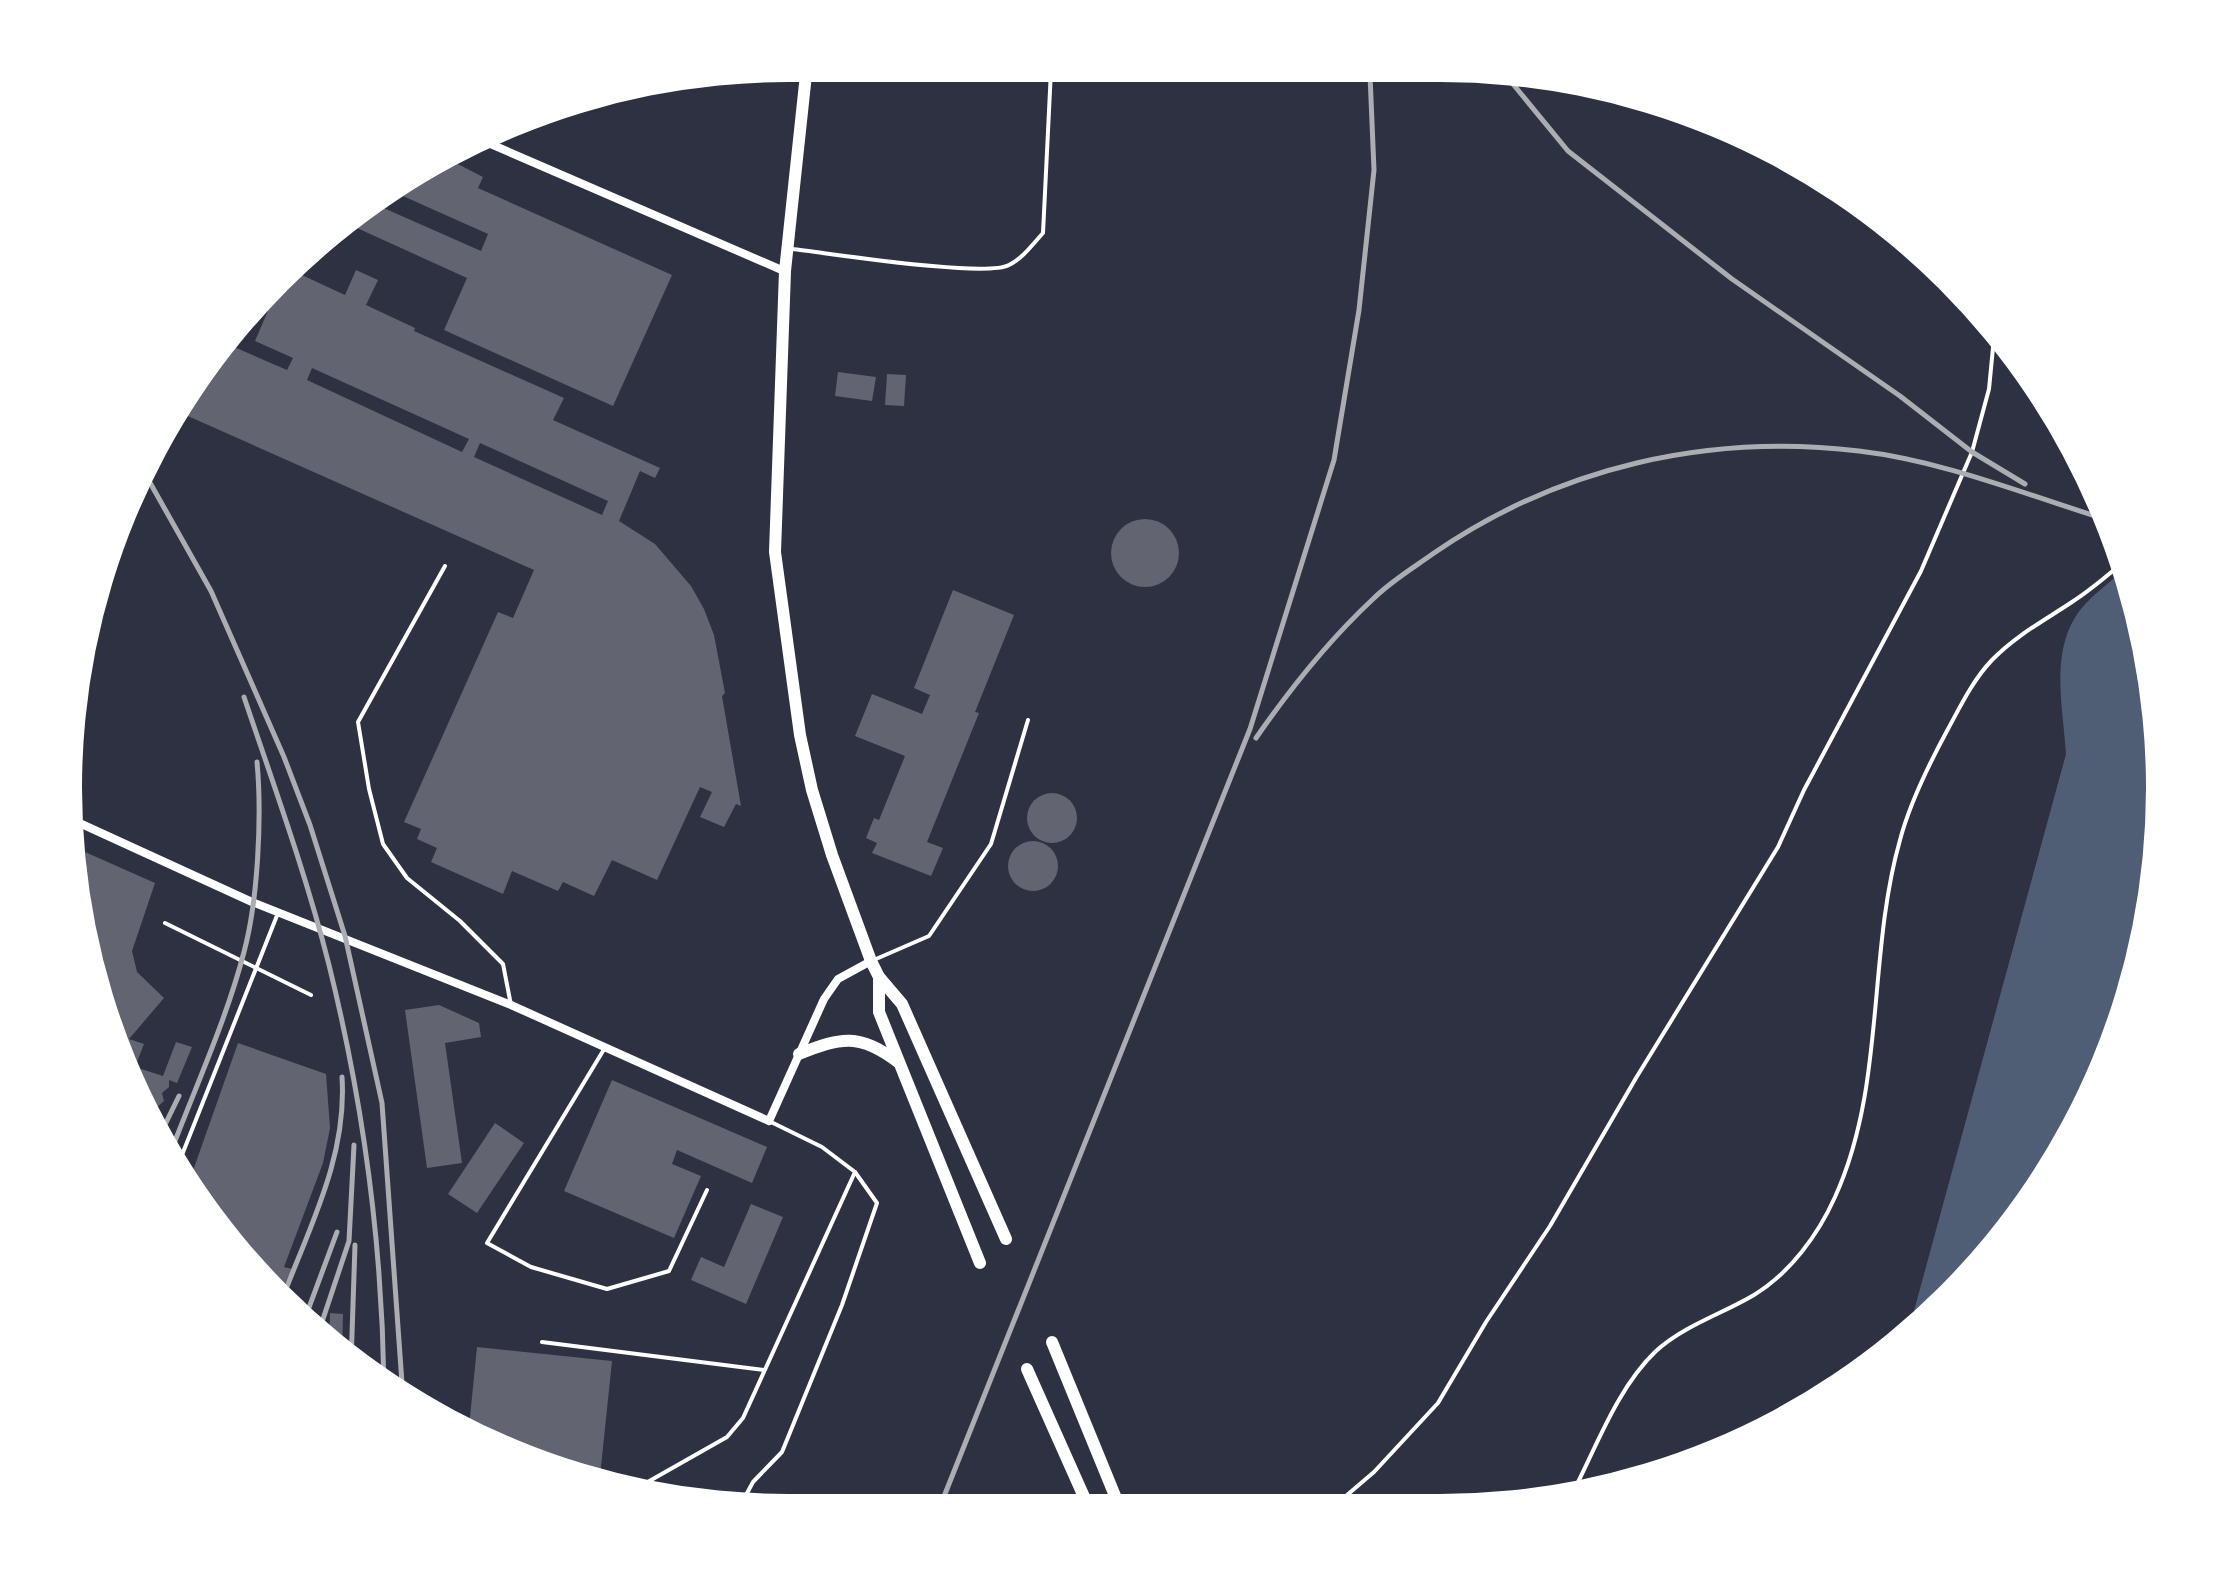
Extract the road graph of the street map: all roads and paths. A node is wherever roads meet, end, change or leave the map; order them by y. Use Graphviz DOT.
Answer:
graph roads {
  1 [pos="804,82"];
  2 [pos="1050,82"];
  3 [pos="496,146"];
  4 [pos="787,249"];
  5 [pos="785,271"];
  6 [pos="1993,350"];
  7 [pos="446,566"];
  8 [pos="2111,573"];
  9 [pos="1028,720"];
  10 [pos="84,825"];
  11 [pos="278,913"];
  12 [pos="165,924"];
  13 [pos="871,961"];
  14 [pos="256,967"];
  15 [pos="879,977"];
  16 [pos="312,994"];
  17 [pos="512,1004"];
  18 [pos="606,1046"];
  19 [pos="799,1054"];
  20 [pos="899,1062"];
  21 [pos="769,1122"];
  22 [pos="184,1152"];
  23 [pos="855,1172"];
  24 [pos="707,1190"];
  25 [pos="1006,1239"];
  26 [pos="980,1263"];
  27 [pos="542,1342"];
  28 [pos="1052,1342"];
  29 [pos="1027,1369"];
  30 [pos="764,1370"];
  31 [pos="1579,1480"];
  32 [pos="650,1481"];
  33 [pos="747,1493"];
  34 [pos="1083,1494"];
  35 [pos="1114,1494"];
  36 [pos="1348,1494"];
  1 -- 4 [label="main road"];
  2 -- 4 [label="lane"];
  3 -- 5 [label="street"];
  4 -- 5 [label="main road"];
  5 -- 13 [label="main road"];
  6 -- 36 [label="lane"];
  7 -- 17 [label="lane"];
  8 -- 31 [label="path"];
  9 -- 13 [label="lane"];
  10 -- 11 [label="street"];
  11 -- 14 [label="lane"];
  11 -- 17 [label="street"];
  12 -- 14 [label="lane"];
  13 -- 15 [label="main road"];
  13 -- 19 [label="street"];
  14 -- 16 [label="lane"];
  14 -- 22 [label="lane"];
  15 -- 20 [label="main road"];
  15 -- 25 [label="main road"];
  17 -- 18 [label="street"];
  18 -- 21 [label="street"];
  18 -- 24 [label="lane"];
  19 -- 20 [label="main road"];
  19 -- 21 [label="street"];
  20 -- 26 [label="main road"];
  21 -- 23 [label="lane"];
  23 -- 30 [label="lane"];
  23 -- 33 [label="lane"];
  27 -- 30 [label="lane"];
  28 -- 35 [label="main road"];
  29 -- 34 [label="main road"];
  30 -- 32 [label="lane"];
}
